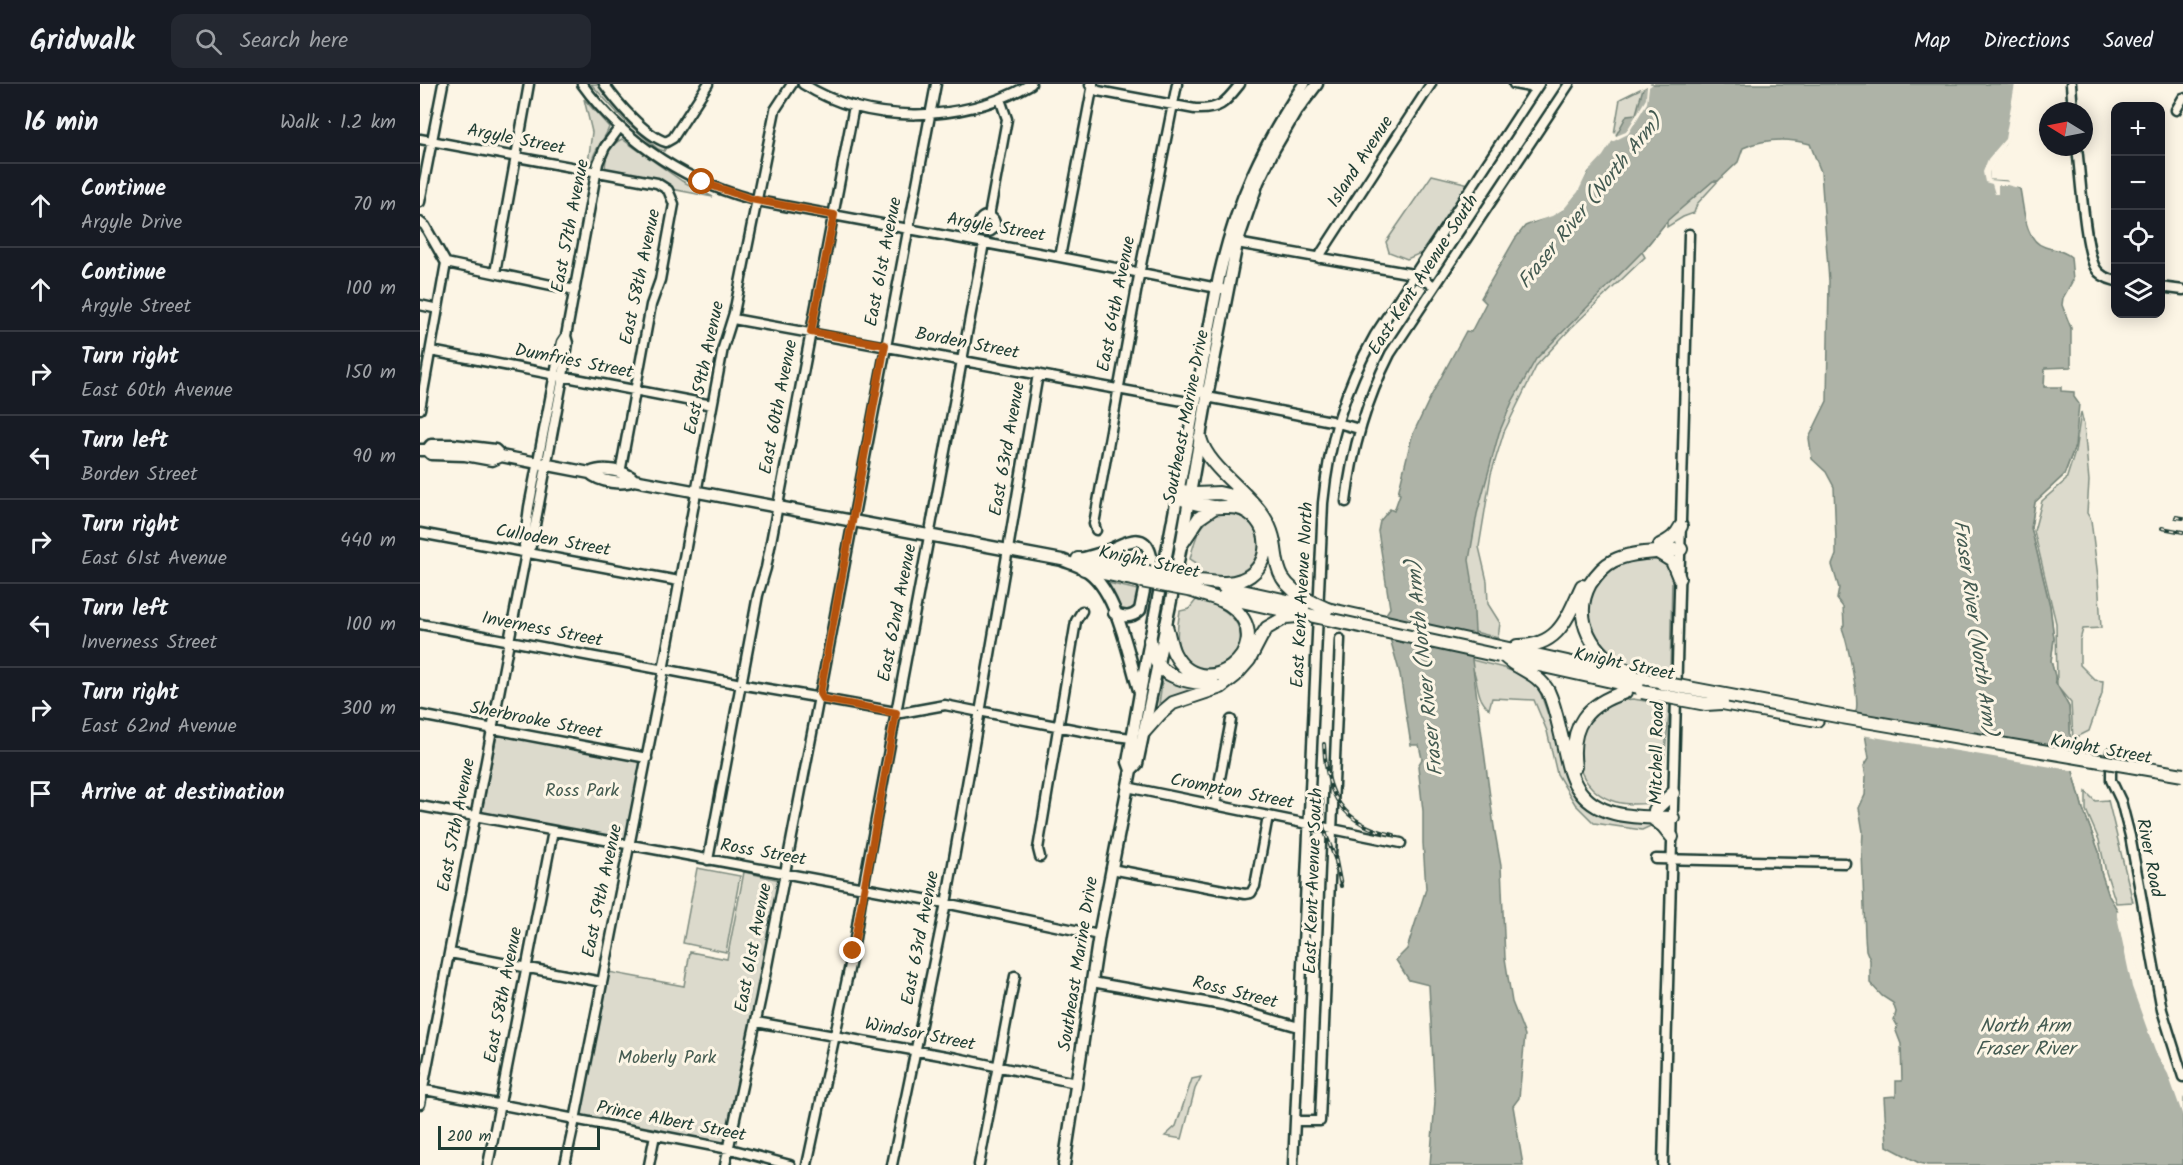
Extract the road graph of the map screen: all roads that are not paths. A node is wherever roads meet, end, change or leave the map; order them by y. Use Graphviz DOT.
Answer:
graph roads {
  1 [pos="443,84"];
  2 [pos="529,84"];
  3 [pos="582,84"];
  4 [pos="604,84"];
  5 [pos="792,84"];
  6 [pos="803,84"];
  7 [pos="936,84"];
  8 [pos="1031,84"];
  9 [pos="1177,84"];
  10 [pos="1240,84"];
  11 [pos="1304,84"];
  12 [pos="1317,84"];
  13 [pos="1431,84"];
  14 [pos="1514,84"];
  15 [pos="1569,84"];
  16 [pos="2071,84"];
  17 [pos="705,85"];
  18 [pos="1091,85"];
  19 [pos="1537,87"];
  20 [pos="2183,98"];
  21 [pos="1000,99"];
  22 [pos="2072,102"];
  23 [pos="1173,104"];
  24 [pos="854,106"];
  25 [pos="2176,110"];
  26 [pos="930,114"];
  27 [pos="620,127"];
  28 [pos="420,139"];
  29 [pos="432,141"];
  30 [pos="2078,156"];
  31 [pos="516,157"];
  32 [pos="596,172"];
  33 [pos="672,195"];
  34 [pos="757,201"];
  35 [pos="420,202"];
  36 [pos="834,215"];
  37 [pos="989,216"];
  38 [pos="420,222"];
  39 [pos="908,229"];
  40 [pos="1689,234"];
  41 [pos="1232,242"];
  42 [pos="984,243"];
  43 [pos="1060,257"];
  44 [pos="1319,258"];
  45 [pos="446,263"];
  46 [pos="1140,272"];
  47 [pos="495,273"];
  48 [pos="1413,274"];
  49 [pos="2111,279"];
  50 [pos="1435,286"];
  51 [pos="2165,288"];
  52 [pos="1222,289"];
  53 [pos="575,290"];
  54 [pos="2183,290"];
  55 [pos="420,305"];
  56 [pos="438,309"];
  57 [pos="733,319"];
  58 [pos="811,332"];
  59 [pos="885,345"];
  60 [pos="430,351"];
  61 [pos="961,359"];
  62 [pos="1038,374"];
  63 [pos="559,376"];
  64 [pos="1198,387"];
  65 [pos="1118,388"];
  66 [pos="422,389"];
  67 [pos="635,390"];
  68 [pos="1207,397"];
  69 [pos="1194,403"];
  70 [pos="712,405"];
  71 [pos="420,409"];
  72 [pos="1336,422"];
  73 [pos="1359,429"];
  74 [pos="1200,438"];
  75 [pos="423,450"];
  76 [pos="542,464"];
  77 [pos="590,473"];
  78 [pos="620,473"];
  79 [pos="634,480"];
  80 [pos="696,493"];
  81 [pos="1183,495"];
  82 [pos="1250,501"];
  83 [pos="1346,502"];
  84 [pos="777,507"];
  85 [pos="1215,507"];
  86 [pos="852,521"];
  87 [pos="1681,526"];
  88 [pos="1096,530"];
  89 [pos="420,533"];
  90 [pos="929,535"];
  91 [pos="1181,545"];
  92 [pos="1659,549"];
  93 [pos="1681,549"];
  94 [pos="1007,550"];
  95 [pos="526,553"];
  96 [pos="1081,564"];
  97 [pos="1679,578"];
  98 [pos="680,581"];
  99 [pos="1194,586"];
  100 [pos="1311,608"];
  101 [pos="1082,611"];
  102 [pos="1114,613"];
  103 [pos="420,624"];
  104 [pos="1166,626"];
  105 [pos="1340,639"];
  106 [pos="1150,640"];
  107 [pos="509,641"];
  108 [pos="1503,652"];
  109 [pos="1159,666"];
  110 [pos="663,669"];
  111 [pos="1567,671"];
  112 [pos="1226,681"];
  113 [pos="1644,683"];
  114 [pos="741,684"];
  115 [pos="1625,692"];
  116 [pos="1140,693"];
  117 [pos="819,698"];
  118 [pos="980,711"];
  119 [pos="896,713"];
  120 [pos="420,715"];
  121 [pos="1231,720"];
  122 [pos="1059,727"];
  123 [pos="492,729"];
  124 [pos="1144,732"];
  125 [pos="1132,740"];
  126 [pos="2111,752"];
  127 [pos="647,758"];
  128 [pos="1131,770"];
  129 [pos="2183,775"];
  130 [pos="2183,782"];
  131 [pos="1127,787"];
  132 [pos="1673,793"];
  133 [pos="1215,805"];
  134 [pos="420,806"];
  135 [pos="1654,814"];
  136 [pos="1673,814"];
  137 [pos="476,816"];
  138 [pos="1269,816"];
  139 [pos="1308,823"];
  140 [pos="1333,830"];
  141 [pos="553,831"];
  142 [pos="1672,837"];
  143 [pos="1401,843"];
  144 [pos="630,846"];
  145 [pos="1040,857"];
  146 [pos="1656,859"];
  147 [pos="1672,859"];
  148 [pos="708,860"];
  149 [pos="1845,863"];
  150 [pos="1112,869"];
  151 [pos="786,874"];
  152 [pos="863,888"];
  153 [pos="946,903"];
  154 [pos="1099,935"];
  155 [pos="450,953"];
  156 [pos="527,968"];
  157 [pos="1015,976"];
  158 [pos="602,982"];
  159 [pos="1092,982"];
  160 [pos="756,1022"];
  161 [pos="1299,1027"];
  162 [pos="834,1036"];
  163 [pos="916,1050"];
  164 [pos="997,1067"];
  165 [pos="2183,1077"];
  166 [pos="1076,1083"];
  167 [pos="421,1089"];
  168 [pos="420,1104"];
  169 [pos="500,1105"];
  170 [pos="575,1119"];
  171 [pos="1296,1121"];
  172 [pos="655,1135"];
  173 [pos="729,1149"];
  174 [pos="488,1165"];
  175 [pos="565,1165"];
  176 [pos="649,1165"];
  177 [pos="725,1165"];
  178 [pos="790,1165"];
  179 [pos="807,1165"];
  180 [pos="892,1165"];
  181 [pos="979,1165"];
  182 [pos="1064,1165"];
  183 [pos="1293,1165"];
  184 [pos="1662,1165"];
  1 -- 29 [label="street"];
  2 -- 31 [label="street"];
  3 -- 27 [label="street, Argyle Street"];
  4 -- 17 [label="street"];
  5 -- 34 [label="street, East 59th Avenue"];
  6 -- 24 [label="street"];
  7 -- 26 [label="street, East 61st Avenue"];
  8 -- 21 [label="street"];
  9 -- 23 [label="street, East 64th Avenue"];
  10 -- 23 [label="street"];
  11 -- 41 [label="main road, Southeast Marine Drive"];
  12 -- 41 [label="main road, Southeast Marine Drive"];
  13 -- 44 [label="street, Island Avenue"];
  14 -- 19 [label="street"];
  15 -- 50 [label="street, East Kent Avenue South"];
  16 -- 22 [label="street"];
  18 -- 23 [label="street"];
  18 -- 43 [label="street"];
  19 -- 48 [label="street, East Kent Avenue North"];
  20 -- 25 [label="street"];
  21 -- 26 [label="street"];
  21 -- 37 [label="street"];
  23 -- 46 [label="street, East 64th Avenue"];
  24 -- 26 [label="street"];
  24 -- 36 [label="street, East 60th Avenue"];
  26 -- 39 [label="street, East 61st Avenue"];
  27 -- 32 [label="street, East 57th Avenue"];
  27 -- 34 [label="street, Argyle Street"];
  28 -- 29 [label="street, Argyle Street"];
  29 -- 31 [label="street, Argyle Street"];
  29 -- 35 [label="street"];
  30 -- 49 [label="street"];
  31 -- 32 [label="street, Argyle Street"];
  31 -- 47 [label="street"];
  32 -- 33 [label="street, Argyle Street"];
  32 -- 53 [label="street, East 57th Avenue"];
  33 -- 67 [label="street, East 58th Avenue"];
  34 -- 36 [label="street, Argyle Street"];
  34 -- 57 [label="street, East 59th Avenue"];
  36 -- 39 [label="street, Argyle Street"];
  36 -- 58 [label="street, East 60th Avenue"];
  38 -- 45 [label="street"];
  39 -- 42 [label="street, Argyle Street"];
  39 -- 59 [label="street, East 61st Avenue"];
  40 -- 87 [label="street, Mitchell Road"];
  41 -- 44 [label="street"];
  41 -- 52 [label="main road, Southeast Marine Drive"];
  42 -- 43 [label="street, Argyle Street"];
  42 -- 61 [label="street, East 62nd Avenue"];
  43 -- 46 [label="street, Argyle Street"];
  44 -- 48 [label="street"];
  45 -- 47 [label="street"];
  45 -- 56 [label="street"];
  46 -- 52 [label="street, Argyle Street"];
  46 -- 65 [label="street, East 64th Avenue"];
  47 -- 53 [label="street"];
  48 -- 50 [label="street"];
  48 -- 72 [label="street, East Kent Avenue North"];
  50 -- 73 [label="street, East Kent Avenue South"];
  51 -- 54 [label="street"];
  52 -- 64 [label="main road, Southeast Marine Drive"];
  52 -- 68 [label="main road, Southeast Marine Drive"];
  53 -- 63 [label="street, East 57th Avenue"];
  55 -- 56 [label="street"];
  56 -- 60 [label="street"];
  57 -- 58 [label="street, Borden Street"];
  57 -- 70 [label="street, East 59th Avenue"];
  58 -- 59 [label="street, Borden Street"];
  58 -- 84 [label="street, East 60th Avenue"];
  59 -- 61 [label="street, Borden Street"];
  59 -- 86 [label="street, East 61st Avenue"];
  60 -- 63 [label="street, Dumfries Street"];
  60 -- 66 [label="street"];
  61 -- 62 [label="street, Borden Street"];
  61 -- 90 [label="street, East 62nd Avenue"];
  62 -- 65 [label="street, Borden Street"];
  62 -- 94 [label="street, East 63rd Avenue"];
  63 -- 67 [label="street, Dumfries Street"];
  63 -- 76 [label="street, East 57th Avenue"];
  64 -- 68 [label="street"];
  64 -- 69 [label="main road, Southeast Marine Drive"];
  65 -- 69 [label="street, Borden Street"];
  65 -- 88 [label="street, East 64th Avenue"];
  66 -- 71 [label="street"];
  67 -- 70 [label="street, Dumfries Street"];
  67 -- 78 [label="street, East 58th Avenue"];
  68 -- 72 [label="street"];
  68 -- 74 [label="main road, Southeast Marine Drive"];
  69 -- 81 [label="main road, Southeast Marine Drive"];
  70 -- 80 [label="street, East 59th Avenue"];
  72 -- 73 [label="street"];
  72 -- 139 [label="street, East Kent Avenue North"];
  73 -- 83 [label="street, East Kent Avenue South"];
  74 -- 81 [label="main road, Southeast Marine Drive"];
  74 -- 82 [label="highway"];
  75 -- 76 [label="main road, Knight Street"];
  76 -- 77 [label="main road, Knight Street"];
  76 -- 95 [label="street, East 57th Avenue"];
  77 -- 78 [label="main road, Knight Street"];
  77 -- 79 [label="main road, Knight Street"];
  78 -- 79 [label="main road, Knight Street"];
  79 -- 80 [label="main road, Knight Street"];
  80 -- 84 [label="main road, Knight Street"];
  80 -- 98 [label="street, East 59th Avenue"];
  81 -- 82 [label="highway"];
  81 -- 85 [label="highway"];
  81 -- 91 [label="main road, Southeast Marine Drive"];
  81 -- 106 [label="main road, Southeast Marine Drive"];
  82 -- 100 [label="highway"];
  84 -- 86 [label="main road, Knight Street"];
  84 -- 114 [label="street, East 60th Avenue"];
  85 -- 91 [label="highway"];
  85 -- 99 [label="highway"];
  86 -- 90 [label="main road, Knight Street"];
  86 -- 117 [label="street, East 61st Avenue"];
  87 -- 92 [label="highway"];
  87 -- 93 [label="street, Mitchell Road"];
  89 -- 95 [label="street, Culloden Street"];
  90 -- 94 [label="main road, Knight Street"];
  90 -- 119 [label="street, East 62nd Avenue"];
  91 -- 104 [label="main road, Southeast Marine Drive"];
  92 -- 93 [label="highway"];
  92 -- 97 [label="highway"];
  92 -- 108 [label="highway"];
  92 -- 113 [label="highway"];
  93 -- 97 [label="street, Mitchell Road"];
  94 -- 96 [label="main road, Knight Street"];
  94 -- 118 [label="street, East 63rd Avenue"];
  95 -- 98 [label="street, Culloden Street"];
  95 -- 107 [label="street, East 57th Avenue"];
  96 -- 99 [label="highway, Knight Street, bridge"];
  96 -- 102 [label="main road"];
  96 -- 102 [label="main road"];
  97 -- 132 [label="street, Mitchell Road"];
  98 -- 110 [label="street, East 59th Avenue"];
  99 -- 100 [label="highway, Knight Street"];
  99 -- 104 [label="highway"];
  100 -- 108 [label="highway, Knight Street, bridge"];
  100 -- 108 [label="highway, Knight Street, bridge"];
  100 -- 112 [label="highway"];
  101 -- 122 [label="street"];
  102 -- 116 [label="main road"];
  103 -- 107 [label="street, Inverness Street"];
  104 -- 109 [label="main road, Southeast Marine Drive"];
  105 -- 140 [label="street, East Kent Avenue South"];
  106 -- 109 [label="highway"];
  106 -- 116 [label="main road, Southeast Marine Drive"];
  107 -- 110 [label="street, Inverness Street"];
  107 -- 123 [label="street, East 57th Avenue"];
  108 -- 111 [label="highway, Knight Street"];
  108 -- 113 [label="highway, Knight Street"];
  108 -- 135 [label="highway"];
  109 -- 112 [label="highway"];
  109 -- 124 [label="main road, Southeast Marine Drive"];
  110 -- 114 [label="street, Inverness Street"];
  110 -- 127 [label="street, East 59th Avenue"];
  111 -- 113 [label="highway, Knight Street"];
  111 -- 115 [label="highway"];
  112 -- 124 [label="highway"];
  113 -- 115 [label="highway"];
  113 -- 129 [label="highway, Knight Street, bridge"];
  113 -- 130 [label="highway, Knight Street, bridge"];
  114 -- 117 [label="street, Inverness Street"];
  114 -- 148 [label="street, East 60th Avenue"];
  115 -- 135 [label="highway"];
  116 -- 125 [label="main road, Southeast Marine Drive"];
  117 -- 119 [label="street, Inverness Street"];
  117 -- 151 [label="street, East 61st Avenue"];
  118 -- 119 [label="street, Inverness Street"];
  118 -- 122 [label="street, Inverness Street"];
  118 -- 153 [label="street, East 63rd Avenue"];
  119 -- 152 [label="street, East 62nd Avenue"];
  120 -- 123 [label="street, Sherbrooke Street"];
  121 -- 133 [label="street"];
  122 -- 125 [label="street, Inverness Street"];
  122 -- 145 [label="street"];
  123 -- 127 [label="street, Sherbrooke Street"];
  123 -- 137 [label="street, East 57th Avenue"];
  124 -- 128 [label="main road, Southeast Marine Drive"];
  125 -- 128 [label="main road, Southeast Marine Drive"];
  126 -- 165 [label="street, River Road"];
  127 -- 144 [label="street, East 59th Avenue"];
  128 -- 131 [label="main road, Southeast Marine Drive"];
  131 -- 133 [label="street, Crompton Street"];
  131 -- 150 [label="main road, Southeast Marine Drive"];
  132 -- 135 [label="highway"];
  132 -- 136 [label="street, Mitchell Road"];
  133 -- 138 [label="street, Crompton Street"];
  134 -- 137 [label="street, Ross Street"];
  135 -- 136 [label="highway"];
  135 -- 142 [label="highway"];
  136 -- 142 [label="street, Mitchell Road"];
  137 -- 141 [label="street, Ross Street"];
  137 -- 155 [label="street, East 57th Avenue"];
  138 -- 139 [label="street, Crompton Street"];
  138 -- 150 [label="street"];
  139 -- 140 [label="street, Crompton Street"];
  139 -- 161 [label="street, East Kent Avenue North"];
  140 -- 143 [label="street, Crompton Street"];
  140 -- 171 [label="street, East Kent Avenue South"];
  141 -- 144 [label="street, Ross Street"];
  141 -- 156 [label="street, East 58th Avenue"];
  142 -- 147 [label="street, Mitchell Road"];
  144 -- 148 [label="street, Ross Street"];
  144 -- 158 [label="street, East 59th Avenue"];
  146 -- 147 [label="street"];
  147 -- 149 [label="street"];
  147 -- 184 [label="street, Mitchell Road"];
  148 -- 151 [label="street, Ross Street"];
  150 -- 154 [label="main road, Southeast Marine Drive"];
  151 -- 152 [label="street, Ross Street"];
  151 -- 160 [label="street, East 61st Avenue"];
  152 -- 153 [label="street, Ross Street"];
  152 -- 162 [label="street, East 62nd Avenue"];
  153 -- 154 [label="street, Ross Street"];
  153 -- 163 [label="street, East 63rd Avenue"];
  154 -- 159 [label="main road, Southeast Marine Drive"];
  155 -- 156 [label="street"];
  155 -- 167 [label="street, East 57th Avenue"];
  156 -- 158 [label="street"];
  156 -- 169 [label="street, East 58th Avenue"];
  157 -- 164 [label="street"];
  158 -- 170 [label="street, East 59th Avenue"];
  159 -- 161 [label="street, Ross Street"];
  159 -- 166 [label="main road, Southeast Marine Drive"];
  160 -- 162 [label="street, Windsor Street"];
  160 -- 173 [label="street, East 61st Avenue"];
  161 -- 171 [label="street, East Kent Avenue North"];
  162 -- 163 [label="street, Windsor Street"];
  162 -- 179 [label="street, East 62nd Avenue"];
  163 -- 164 [label="street, Windsor Street"];
  163 -- 180 [label="street, East 63rd Avenue"];
  164 -- 166 [label="street, Windsor Street"];
  164 -- 181 [label="street"];
  166 -- 182 [label="main road, Southeast Marine Drive"];
  167 -- 168 [label="street, East 57th Avenue"];
  167 -- 169 [label="street, Prince Albert Street"];
  169 -- 170 [label="street, Prince Albert Street"];
  169 -- 174 [label="street, East 58th Avenue"];
  170 -- 172 [label="street, Prince Albert Street"];
  170 -- 175 [label="street, East 59th Avenue"];
  171 -- 183 [label="street, East Kent Avenue North"];
  172 -- 173 [label="street, Prince Albert Street"];
  172 -- 176 [label="street"];
  173 -- 177 [label="street, East 61st Avenue"];
  173 -- 178 [label="street, Prince Albert Street"];
}
